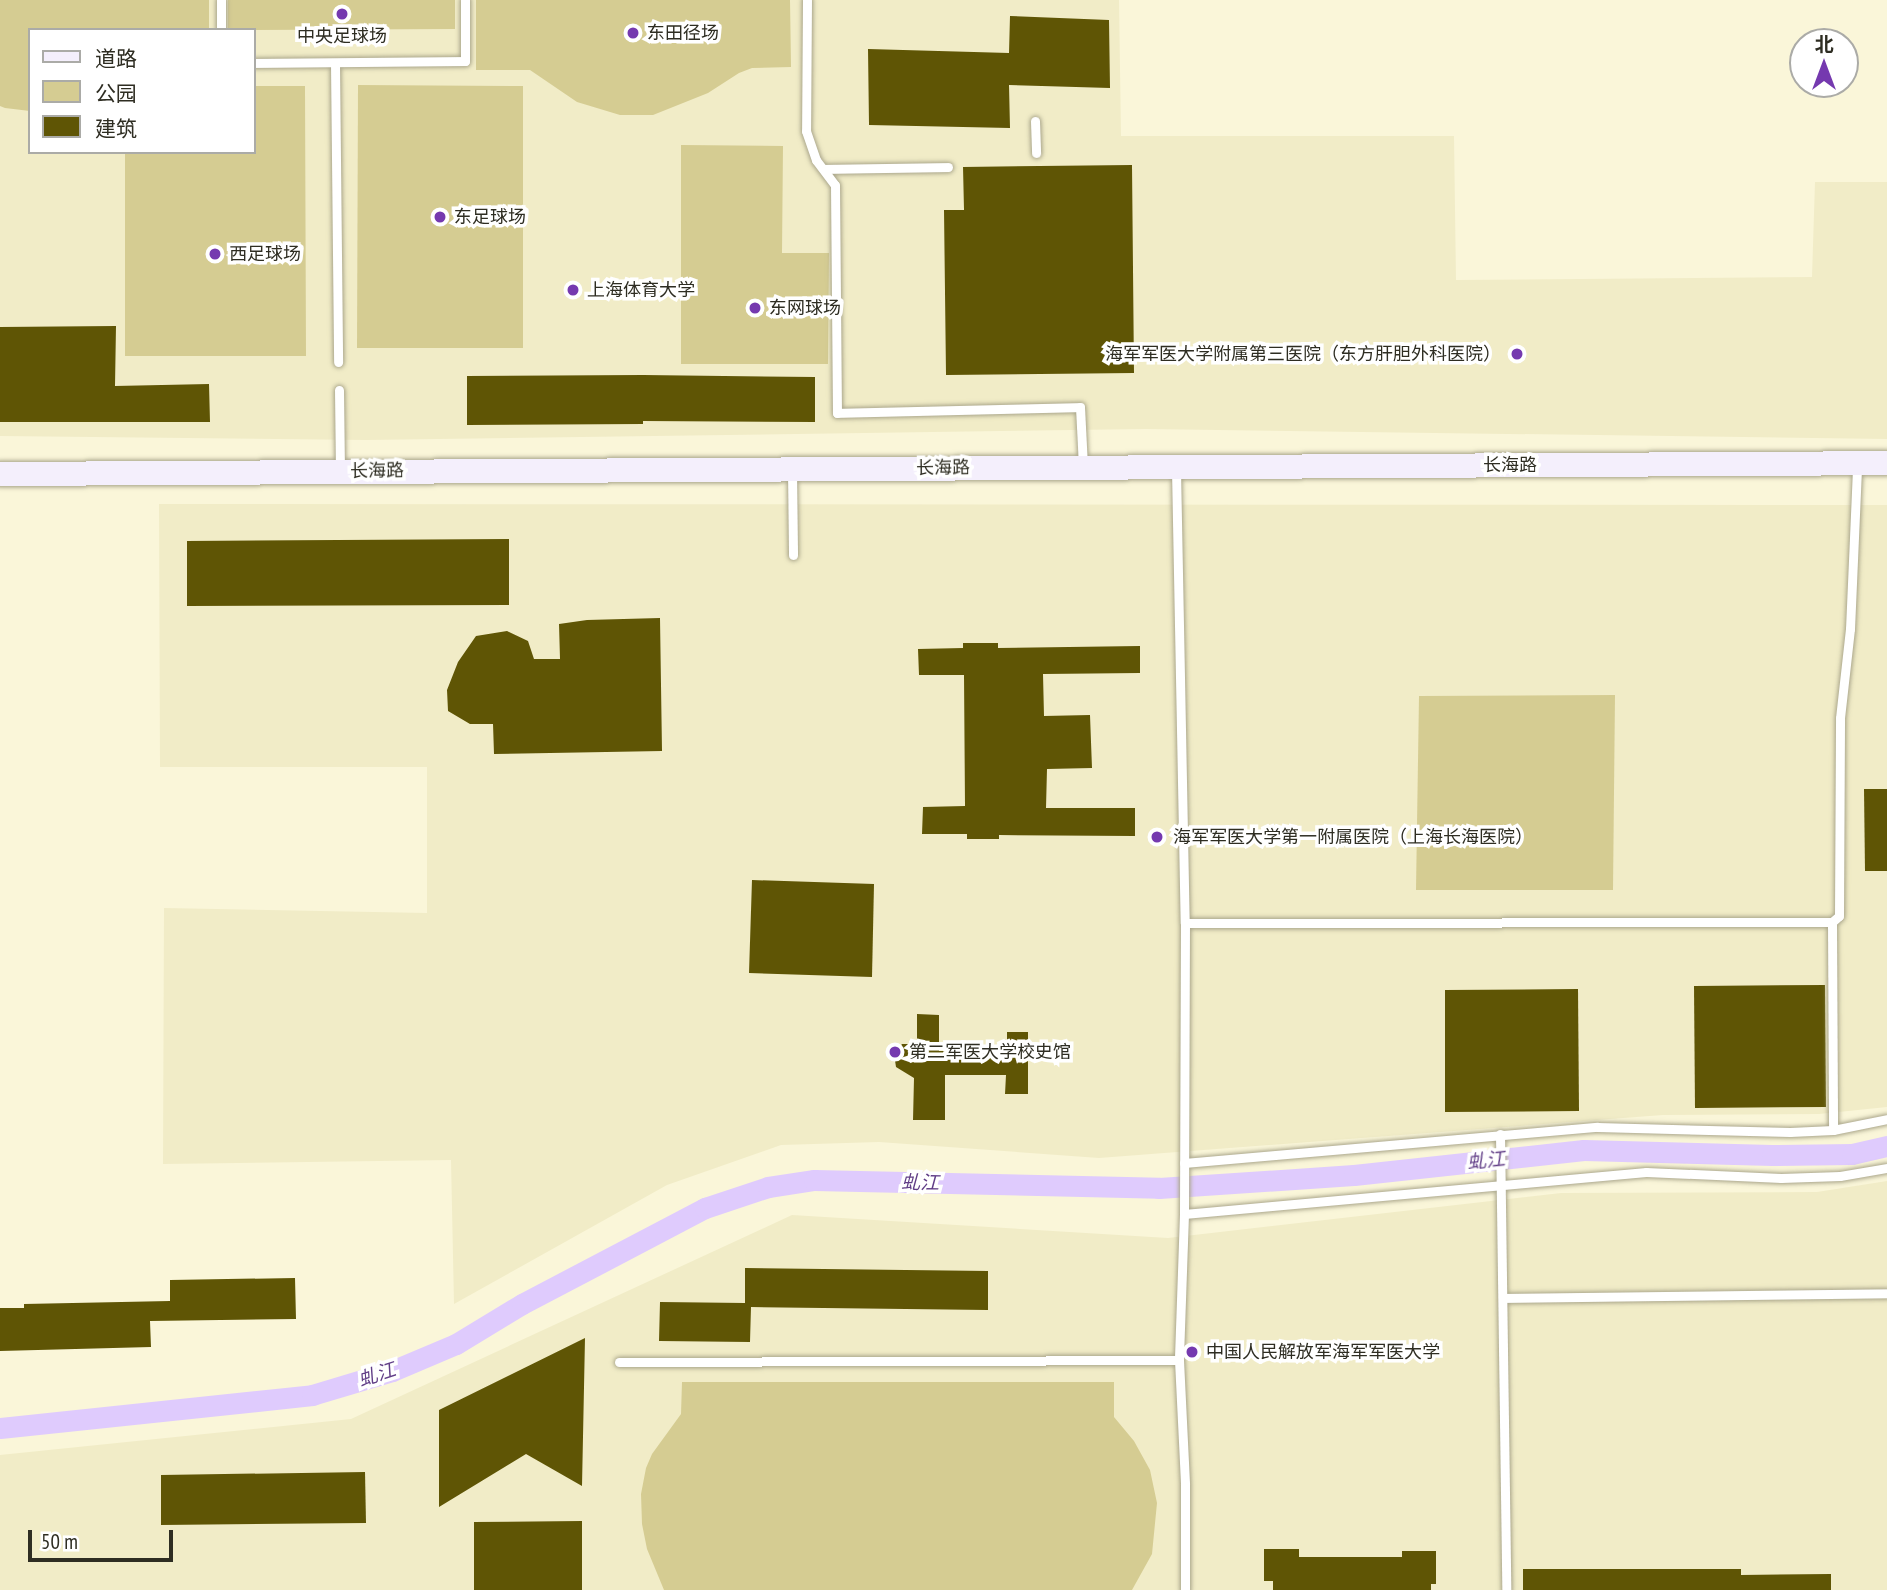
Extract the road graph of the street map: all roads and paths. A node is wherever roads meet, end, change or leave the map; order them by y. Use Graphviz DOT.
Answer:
graph roads {
  1 [pos="221,0"];
  2 [pos="465,0"];
  3 [pos="807,0"];
  4 [pos="221,28"];
  5 [pos="256,63"];
  6 [pos="335,63"];
  7 [pos="1035,121"];
  8 [pos="1036,153"];
  9 [pos="948,167"];
  10 [pos="824,169"];
  11 [pos="338,362"];
  12 [pos="339,390"];
  13 [pos="1857,463"];
  14 [pos="1887,463"];
  15 [pos="1083,466"];
  16 [pos="1175,466"];
  17 [pos="792,468"];
  18 [pos="340,472"];
  19 [pos="0,474"];
  20 [pos="793,555"];
  21 [pos="1832,922"];
  22 [pos="1185,923"];
  23 [pos="1887,1119"];
  24 [pos="1833,1130"];
  25 [pos="1500,1134"];
  26 [pos="1184,1167"];
  27 [pos="1887,1168"];
  28 [pos="1503,1185"];
  29 [pos="1184,1214"];
  30 [pos="1887,1293"];
  31 [pos="1504,1298"];
  32 [pos="1179,1360"];
  33 [pos="619,1362"];
  34 [pos="1185,1590"];
  35 [pos="1506,1590"];
  1 -- 4 [label="lane"];
  2 -- 6 [label="lane"];
  3 -- 10 [label="lane"];
  5 -- 6 [label="lane"];
  6 -- 11 [label="lane"];
  7 -- 8 [label="lane"];
  9 -- 10 [label="lane"];
  10 -- 15 [label="lane"];
  12 -- 18 [label="lane"];
  13 -- 14 [label="street, 长海路"];
  13 -- 16 [label="street, 长海路"];
  13 -- 21 [label="lane"];
  15 -- 16 [label="street, 长海路"];
  15 -- 17 [label="street, 长海路"];
  16 -- 22 [label="lane"];
  17 -- 18 [label="street, 长海路"];
  17 -- 20 [label="lane"];
  18 -- 19 [label="street, 长海路"];
  21 -- 22 [label="lane"];
  21 -- 24 [label="lane"];
  22 -- 26 [label="lane"];
  23 -- 24 [label="lane"];
  24 -- 25 [label="lane"];
  25 -- 26 [label="lane"];
  25 -- 28 [label="lane"];
  26 -- 29 [label="lane"];
  27 -- 28 [label="lane"];
  28 -- 29 [label="lane"];
  28 -- 31 [label="lane"];
  29 -- 32 [label="lane"];
  30 -- 31 [label="lane"];
  31 -- 35 [label="lane"];
  32 -- 33 [label="lane"];
  32 -- 34 [label="lane"];
}
